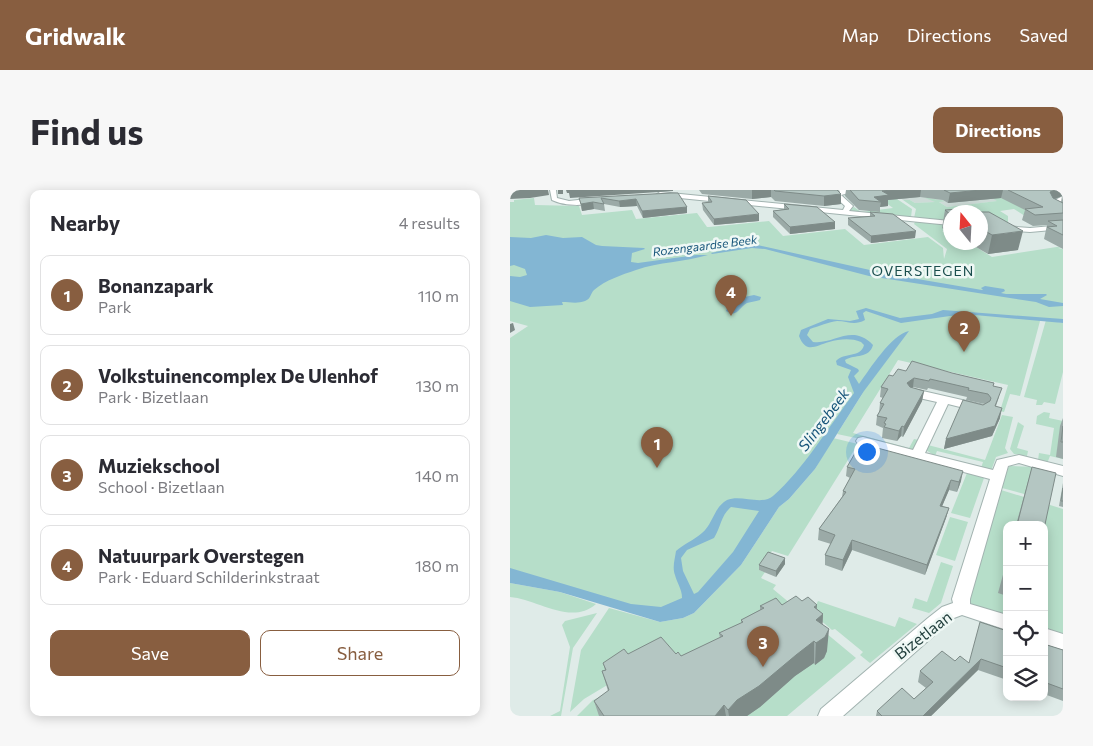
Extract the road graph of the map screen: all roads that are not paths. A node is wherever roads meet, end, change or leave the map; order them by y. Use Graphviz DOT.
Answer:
graph roads {
  1 [pos="553,190"];
  2 [pos="836,191"];
  3 [pos="655,192"];
  4 [pos="1063,198"];
  5 [pos="604,200"];
  6 [pos="845,212"];
  7 [pos="1063,212"];
  8 [pos="943,222"];
  9 [pos="988,227"];
  10 [pos="1063,227"];
  11 [pos="914,393"];
  12 [pos="944,400"];
  13 [pos="981,409"];
  14 [pos="863,441"];
  15 [pos="917,455"];
  16 [pos="1000,470"];
  17 [pos="1063,471"];
  18 [pos="962,608"];
  19 [pos="1003,622"];
  20 [pos="1048,637"];
  21 [pos="1063,642"];
  22 [pos="828,716"];
  1 -- 5 [label="street"];
  2 -- 6 [label="street"];
  3 -- 6 [label="street"];
  4 -- 7 [label="street"];
  6 -- 8 [label="street"];
  9 -- 10 [label="street"];
  11 -- 12 [label="street"];
  12 -- 13 [label="street"];
  12 -- 15 [label="street"];
  14 -- 15 [label="street"];
  15 -- 16 [label="street"];
  16 -- 17 [label="street"];
  16 -- 18 [label="street, Bizetlaan"];
  18 -- 19 [label="street"];
  18 -- 22 [label="street, Bizetlaan"];
  20 -- 21 [label="street"];
}
